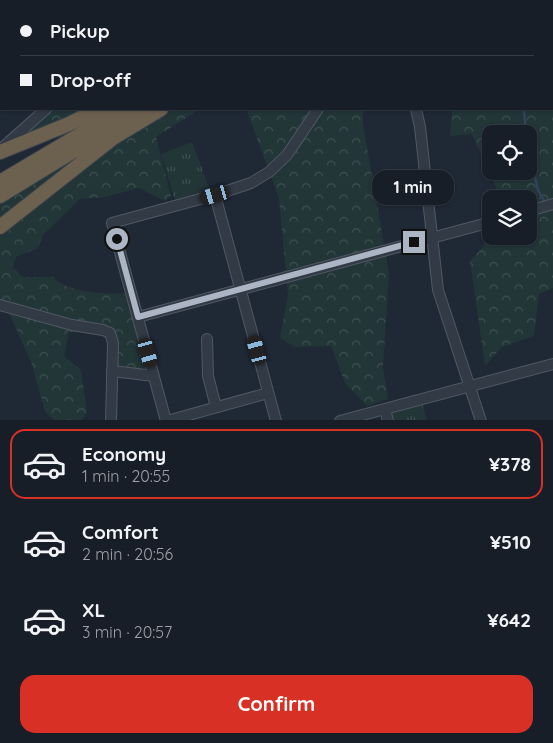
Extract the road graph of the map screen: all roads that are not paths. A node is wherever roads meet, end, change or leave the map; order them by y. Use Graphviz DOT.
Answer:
graph roads {
  1 [pos="45,110"];
  2 [pos="97,110"];
  3 [pos="121,110"];
  4 [pos="140,110"];
  5 [pos="159,110"];
  6 [pos="317,110"];
  7 [pos="416,110"];
  8 [pos="0,151"];
  9 [pos="0,182"];
  10 [pos="215,195"];
  11 [pos="0,196"];
  12 [pos="553,204"];
  13 [pos="537,209"];
  14 [pos="482,224"];
  15 [pos="0,227"];
  16 [pos="432,237"];
  17 [pos="240,289"];
  18 [pos="0,305"];
  19 [pos="138,317"];
  20 [pos="207,339"];
  21 [pos="553,364"];
  22 [pos="112,371"];
  23 [pos="154,376"];
  24 [pos="470,386"];
  25 [pos="268,393"];
  26 [pos="216,407"];
  27 [pos="385,409"];
  28 [pos="111,420"];
  29 [pos="167,420"];
  30 [pos="276,420"];
  31 [pos="340,420"];
  32 [pos="388,420"];
  33 [pos="481,420"];
  1 -- 8 [label="street"];
  2 -- 8 [label="highway"];
  3 -- 9 [label="highway"];
  4 -- 11 [label="highway"];
  5 -- 15 [label="highway"];
  6 -- 10 [label="street"];
  7 -- 16 [label="street"];
  10 -- 17 [label="street"];
  10 -- 19 [label="street"];
  12 -- 13 [label="street"];
  14 -- 16 [label="street"];
  16 -- 17 [label="street"];
  16 -- 24 [label="street"];
  17 -- 19 [label="street"];
  17 -- 25 [label="street"];
  18 -- 22 [label="street"];
  19 -- 23 [label="street"];
  20 -- 26 [label="street"];
  21 -- 24 [label="street"];
  22 -- 23 [label="street"];
  22 -- 28 [label="street"];
  23 -- 29 [label="street"];
  24 -- 27 [label="street"];
  24 -- 33 [label="street"];
  25 -- 26 [label="street"];
  25 -- 30 [label="street"];
  26 -- 29 [label="street"];
  27 -- 31 [label="street"];
  27 -- 32 [label="street"];
}
